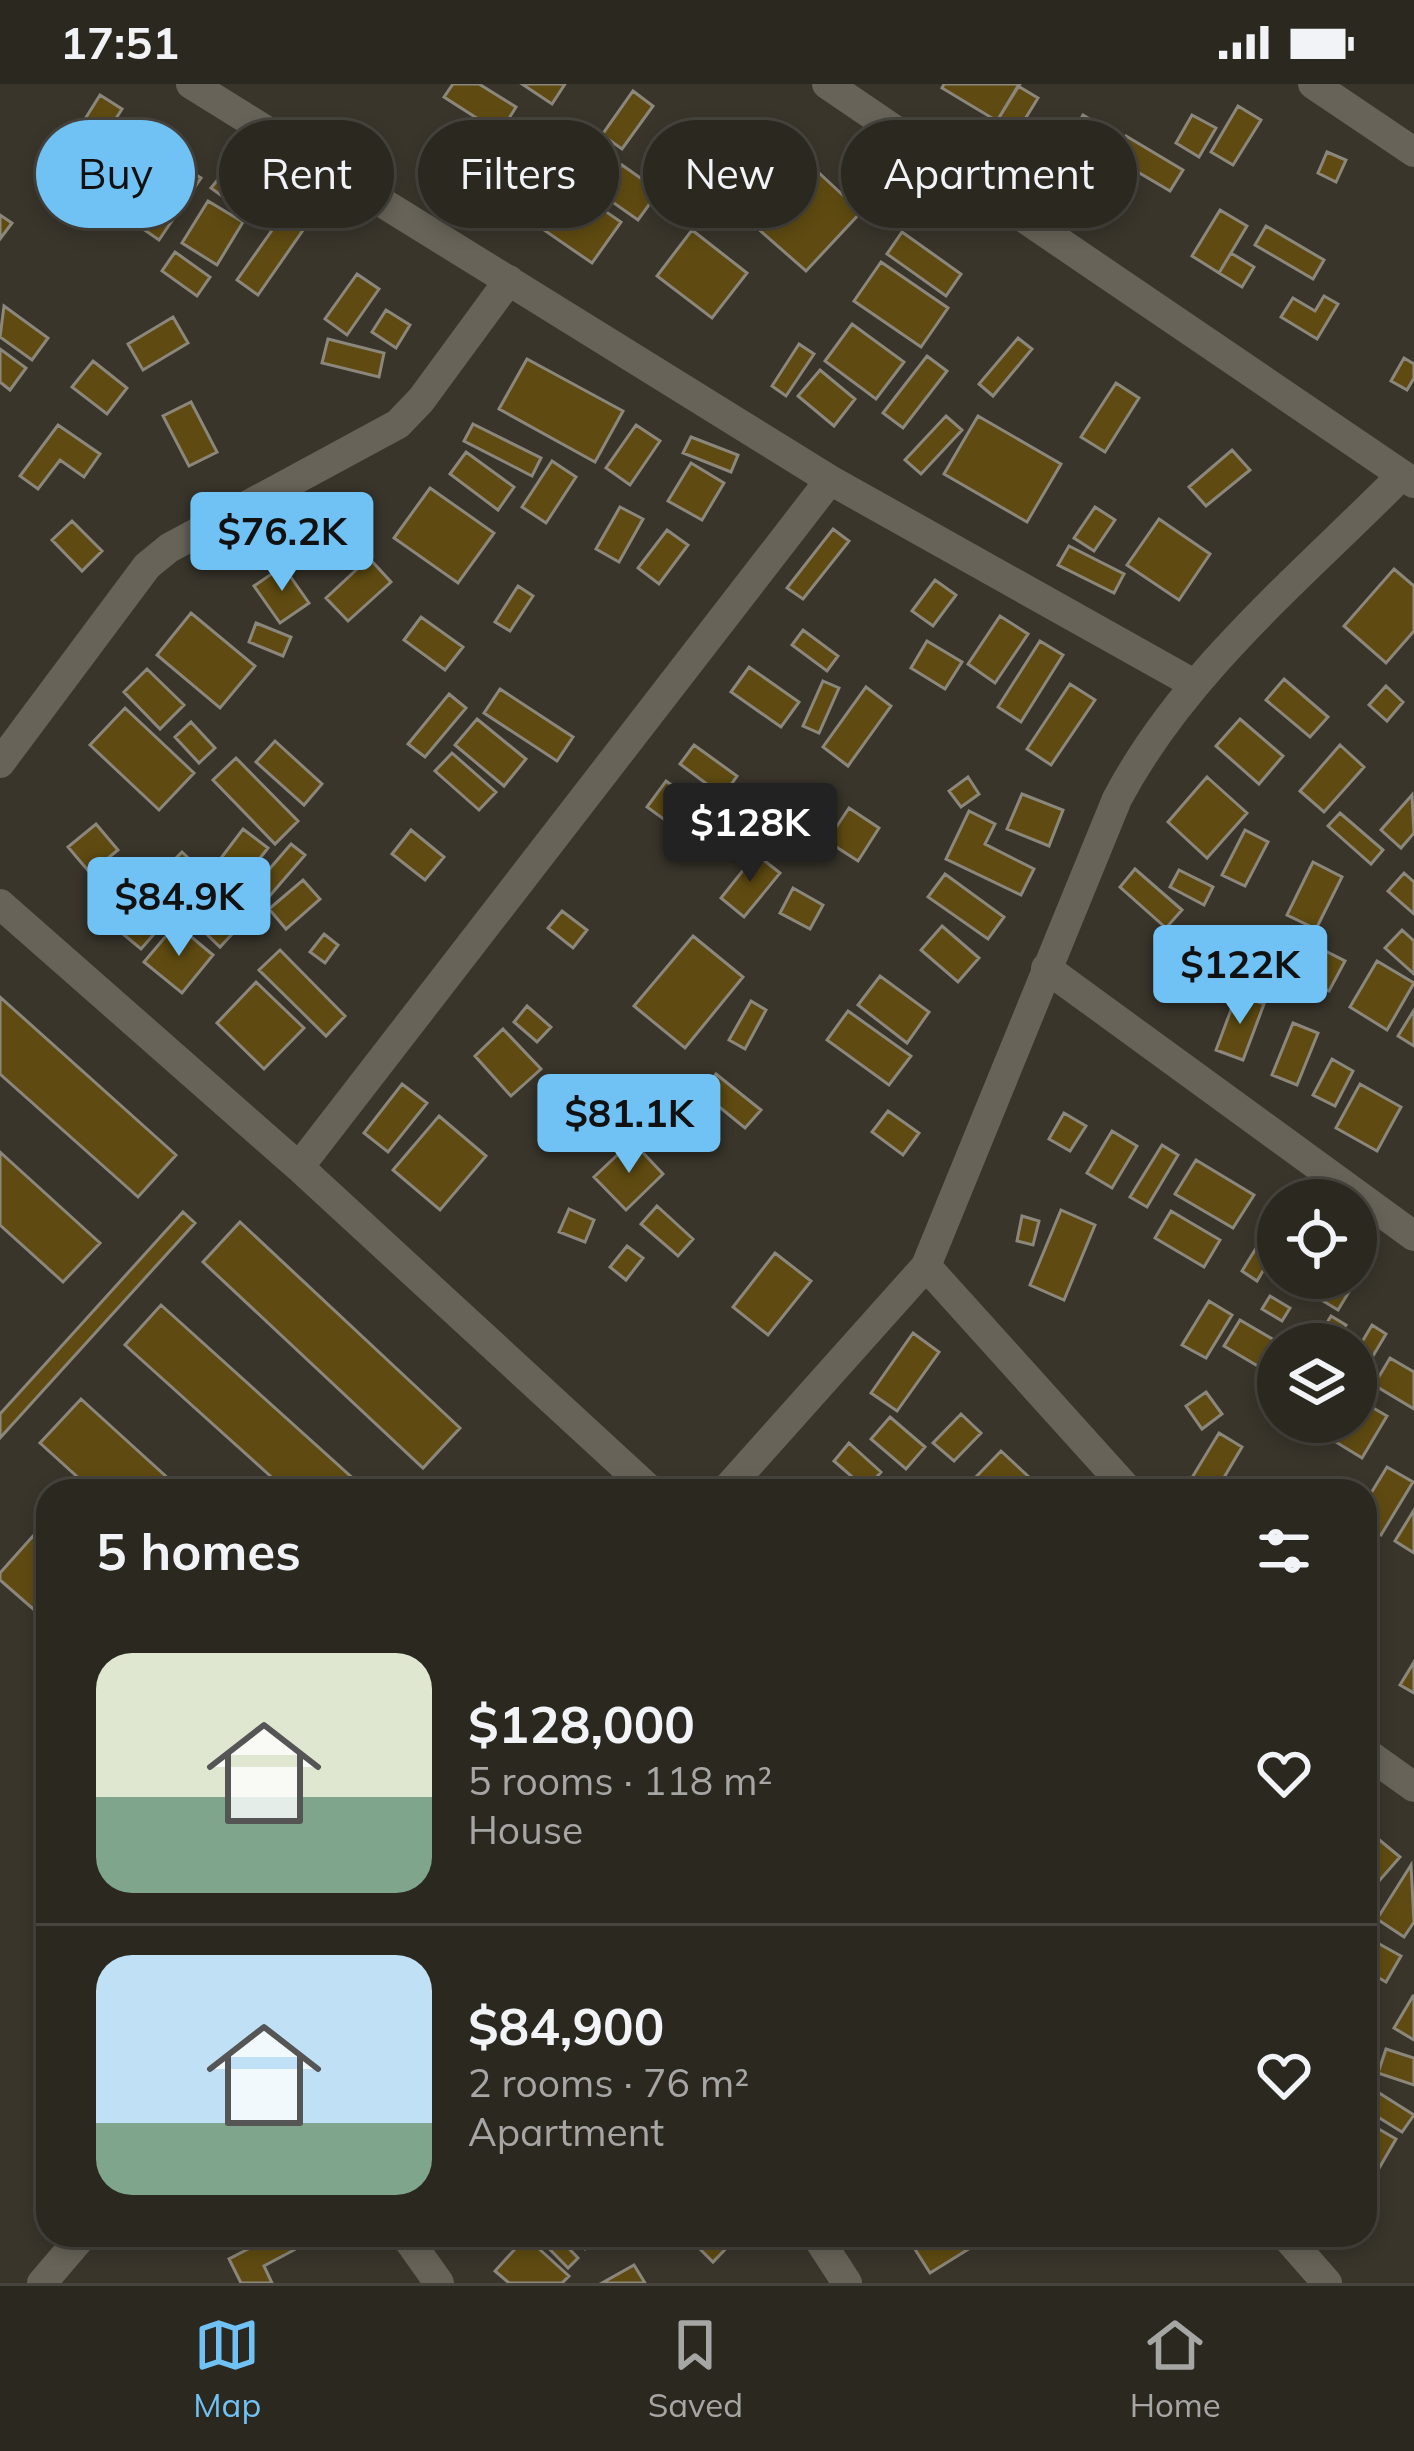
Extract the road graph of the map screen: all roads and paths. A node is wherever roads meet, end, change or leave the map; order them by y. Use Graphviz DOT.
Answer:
graph roads {
  1 [pos="191,84"];
  2 [pos="826,84"];
  3 [pos="1313,84"];
  4 [pos="1414,152"];
  5 [pos="509,280"];
  6 [pos="1408,479"];
  7 [pos="830,480"];
  8 [pos="1194,684"];
  9 [pos="0,763"];
  10 [pos="0,904"];
  11 [pos="1046,968"];
  12 [pos="298,1167"];
  13 [pos="1414,1236"];
  14 [pos="926,1266"];
  15 [pos="638,1479"];
  16 [pos="736,1479"];
  17 [pos="1118,1479"];
  18 [pos="1377,1761"];
  19 [pos="1414,1787"];
  20 [pos="73,2247"];
  21 [pos="414,2247"];
  22 [pos="824,2247"];
  23 [pos="1296,2247"];
  24 [pos="43,2283"];
  25 [pos="439,2283"];
  26 [pos="847,2283"];
  27 [pos="1327,2283"];
  1 -- 5 [label="street"];
  2 -- 6 [label="street"];
  3 -- 4 [label="street"];
  5 -- 7 [label="street"];
  5 -- 9 [label="street"];
  6 -- 8 [label="street"];
  7 -- 8 [label="street"];
  7 -- 12 [label="street"];
  8 -- 11 [label="street"];
  10 -- 12 [label="street"];
  11 -- 13 [label="street"];
  11 -- 14 [label="street"];
  12 -- 15 [label="street"];
  14 -- 16 [label="street"];
  14 -- 17 [label="street"];
  18 -- 19 [label="street"];
  20 -- 24 [label="street"];
  21 -- 25 [label="street"];
  22 -- 26 [label="street"];
  23 -- 27 [label="street"];
}
